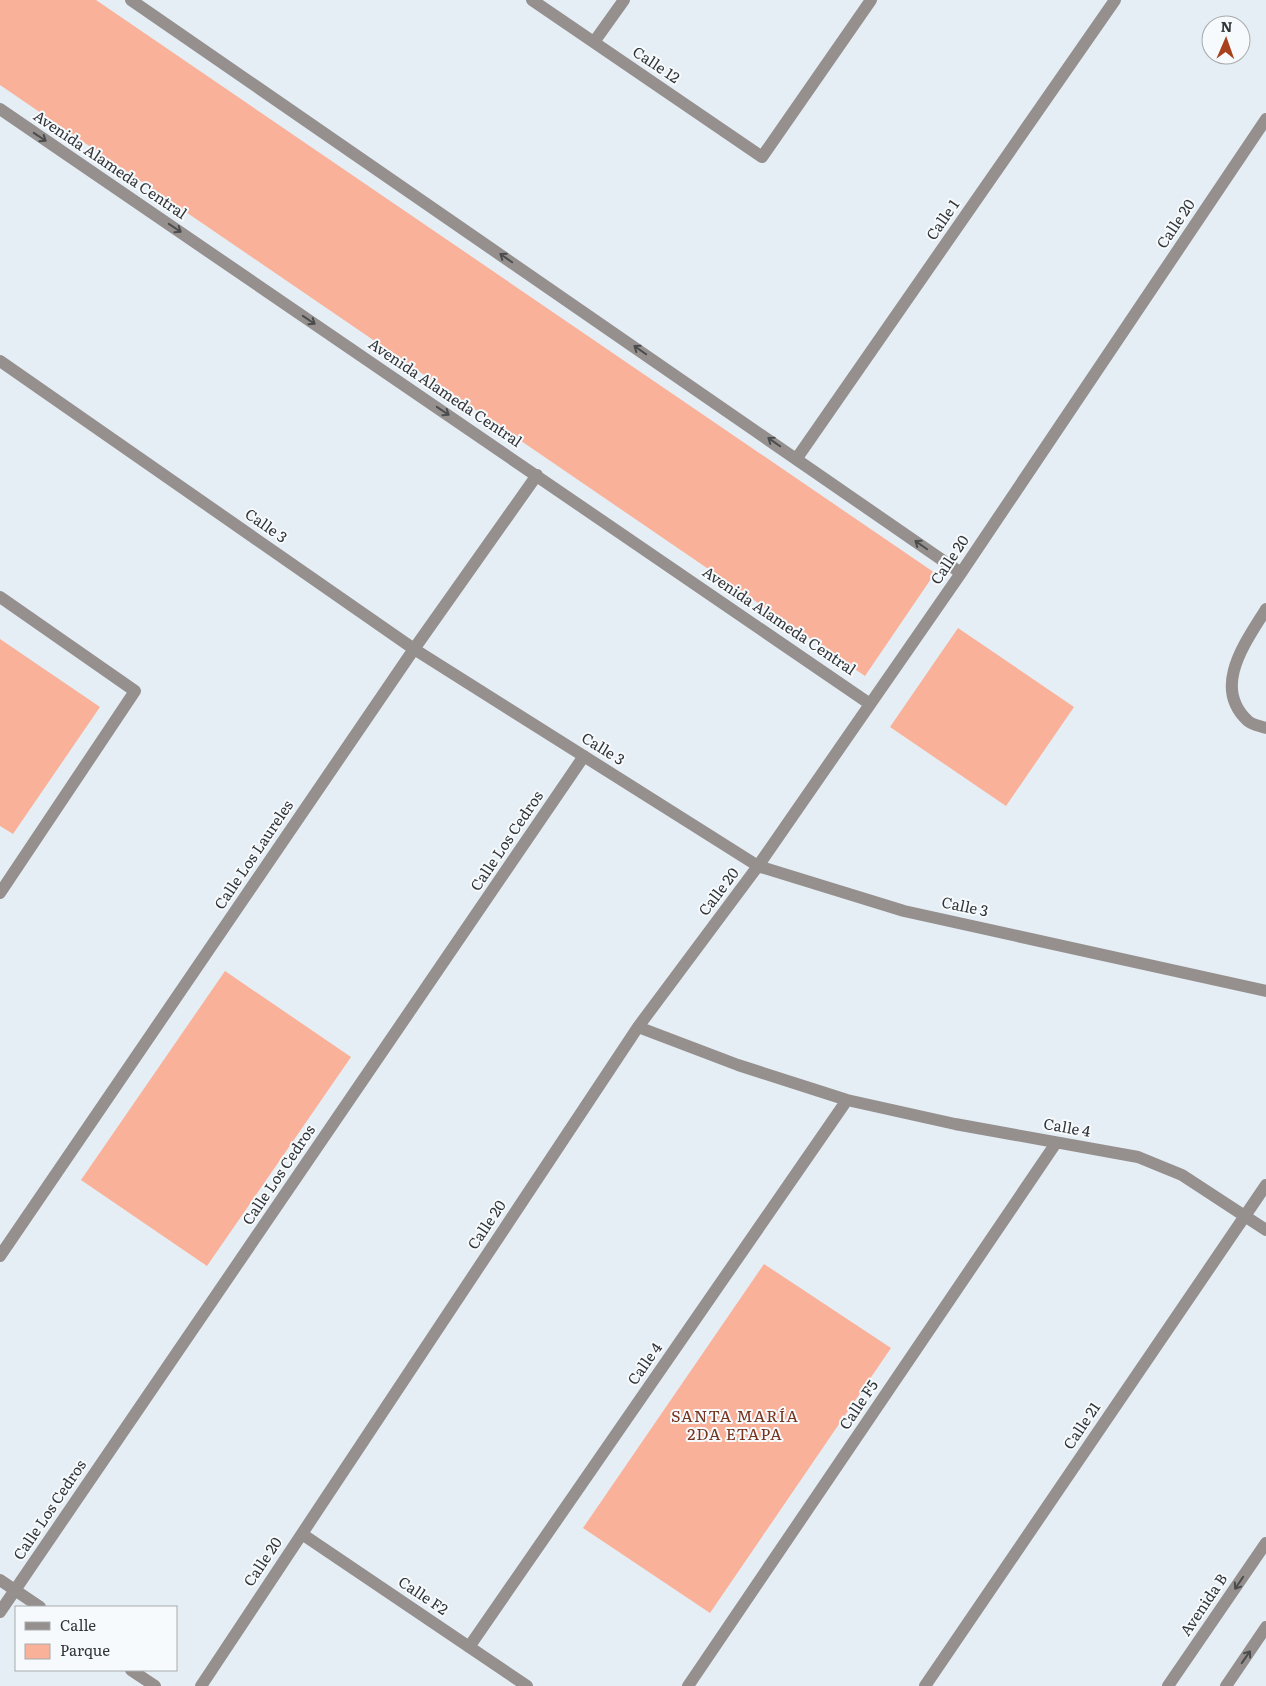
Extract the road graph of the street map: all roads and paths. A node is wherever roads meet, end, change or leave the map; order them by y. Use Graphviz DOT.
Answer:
graph roads {
  1 [pos="131,0"];
  2 [pos="532,0"];
  3 [pos="624,0"];
  4 [pos="871,0"];
  5 [pos="1115,0"];
  6 [pos="594,42"];
  7 [pos="0,109"];
  8 [pos="1266,119"];
  9 [pos="0,361"];
  10 [pos="797,458"];
  11 [pos="536,475"];
  12 [pos="961,573"];
  13 [pos="0,597"];
  14 [pos="1266,609"];
  15 [pos="414,649"];
  16 [pos="870,704"];
  17 [pos="1266,728"];
  18 [pos="584,756"];
  19 [pos="758,866"];
  20 [pos="0,893"];
  21 [pos="1266,991"];
  22 [pos="638,1027"];
  23 [pos="847,1100"];
  24 [pos="1056,1143"];
  25 [pos="1266,1185"];
  26 [pos="1245,1216"];
  27 [pos="1266,1230"];
  28 [pos="0,1256"];
  29 [pos="302,1534"];
  30 [pos="1266,1543"];
  31 [pos="0,1580"];
  32 [pos="15,1590"];
  33 [pos="39,1606"];
  34 [pos="0,1612"];
  35 [pos="1266,1627"];
  36 [pos="469,1647"];
  37 [pos="132,1671"];
  38 [pos="155,1686"];
  39 [pos="200,1686"];
  40 [pos="527,1686"];
  41 [pos="688,1686"];
  42 [pos="925,1686"];
  43 [pos="1168,1686"];
  44 [pos="1226,1686"];
  10 -- 1 [label="street, one-way"];
  2 -- 6 [label="street, Calle 12"];
  3 -- 6 [label="street"];
  4 -- 6 [label="street, Calle 12"];
  5 -- 10 [label="street, Calle 1"];
  7 -- 11 [label="street, Avenida Alameda Central, one-way"];
  8 -- 12 [label="street, Calle 20"];
  9 -- 15 [label="street, Calle 3"];
  12 -- 10 [label="street, one-way"];
  11 -- 15 [label="street, Calle Los Laureles"];
  11 -- 16 [label="street, Avenida Alameda Central"];
  12 -- 16 [label="street, Calle 20"];
  13 -- 20 [label="street"];
  14 -- 17 [label="street"];
  15 -- 18 [label="street, Calle 3"];
  15 -- 28 [label="street, Calle Los Laureles"];
  16 -- 19 [label="street, Calle 20"];
  18 -- 19 [label="street, Calle 3"];
  18 -- 32 [label="street, Calle Los Cedros"];
  19 -- 21 [label="street, Calle 3"];
  19 -- 22 [label="street, Calle 20"];
  22 -- 23 [label="street, Calle 4"];
  22 -- 29 [label="street, Calle 20"];
  23 -- 24 [label="street, Calle 4"];
  23 -- 36 [label="street, Calle 4"];
  24 -- 26 [label="street, Calle 4"];
  24 -- 41 [label="street, Calle F5"];
  25 -- 26 [label="street, Calle 21"];
  26 -- 27 [label="street, Calle 4"];
  26 -- 42 [label="street, Calle 21"];
  29 -- 36 [label="street, Calle F2"];
  29 -- 39 [label="street, Calle 20"];
  30 -- 43 [label="street, Avenida B, one-way"];
  31 -- 32 [label="street"];
  32 -- 33 [label="street"];
  32 -- 34 [label="street, Calle Los Cedros"];
  44 -- 35 [label="street, one-way"];
  36 -- 40 [label="street, Calle F2"];
  37 -- 38 [label="street"];
}
